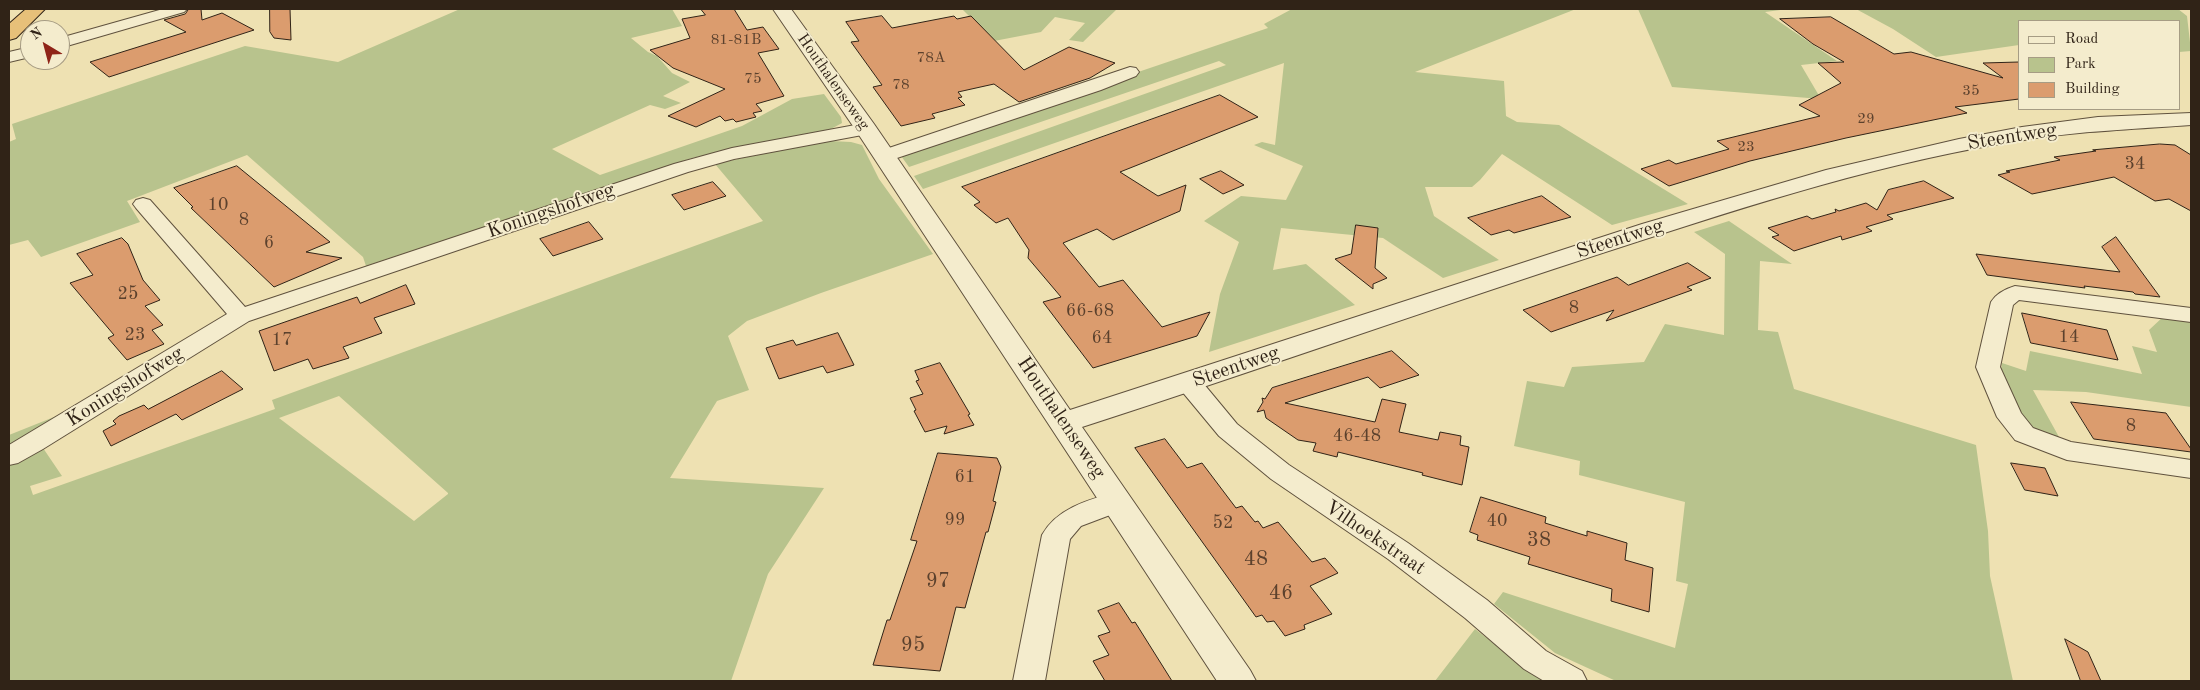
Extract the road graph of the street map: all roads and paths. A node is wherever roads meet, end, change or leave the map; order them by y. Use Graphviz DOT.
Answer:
graph roads {
  1 [pos="36,9"];
  2 [pos="179,9"];
  3 [pos="782,9"];
  4 [pos="70,32"];
  5 [pos="9,34"];
  6 [pos="70,40"];
  7 [pos="1130,72"];
  8 [pos="2191,119"];
  9 [pos="866,129"];
  10 [pos="884,156"];
  11 [pos="143,204"];
  12 [pos="2191,314"];
  13 [pos="241,316"];
  14 [pos="1188,383"];
  15 [pos="1064,422"];
  16 [pos="9,456"];
  17 [pos="2191,469"];
  18 [pos="1116,502"];
  19 [pos="1029,681"];
  20 [pos="1237,681"];
  21 [pos="1571,681"];
  1 -- 5 [label="highway"];
  2 -- 4 [label="street"];
  2 -- 6 [label="street"];
  3 -- 9 [label="street, Houthalenseweg"];
  7 -- 10 [label="street"];
  8 -- 14 [label="street, Steentweg"];
  9 -- 10 [label="street, Houthalenseweg"];
  9 -- 13 [label="street, Koningshofweg"];
  10 -- 15 [label="street, Houthalenseweg"];
  11 -- 13 [label="street"];
  12 -- 17 [label="street"];
  13 -- 16 [label="street, Koningshofweg"];
  14 -- 15 [label="street, Steentweg"];
  14 -- 21 [label="street, Vilhoekstraat"];
  15 -- 18 [label="street, Houthalenseweg"];
  18 -- 19 [label="street"];
  18 -- 20 [label="street, Houthalenseweg"];
}
